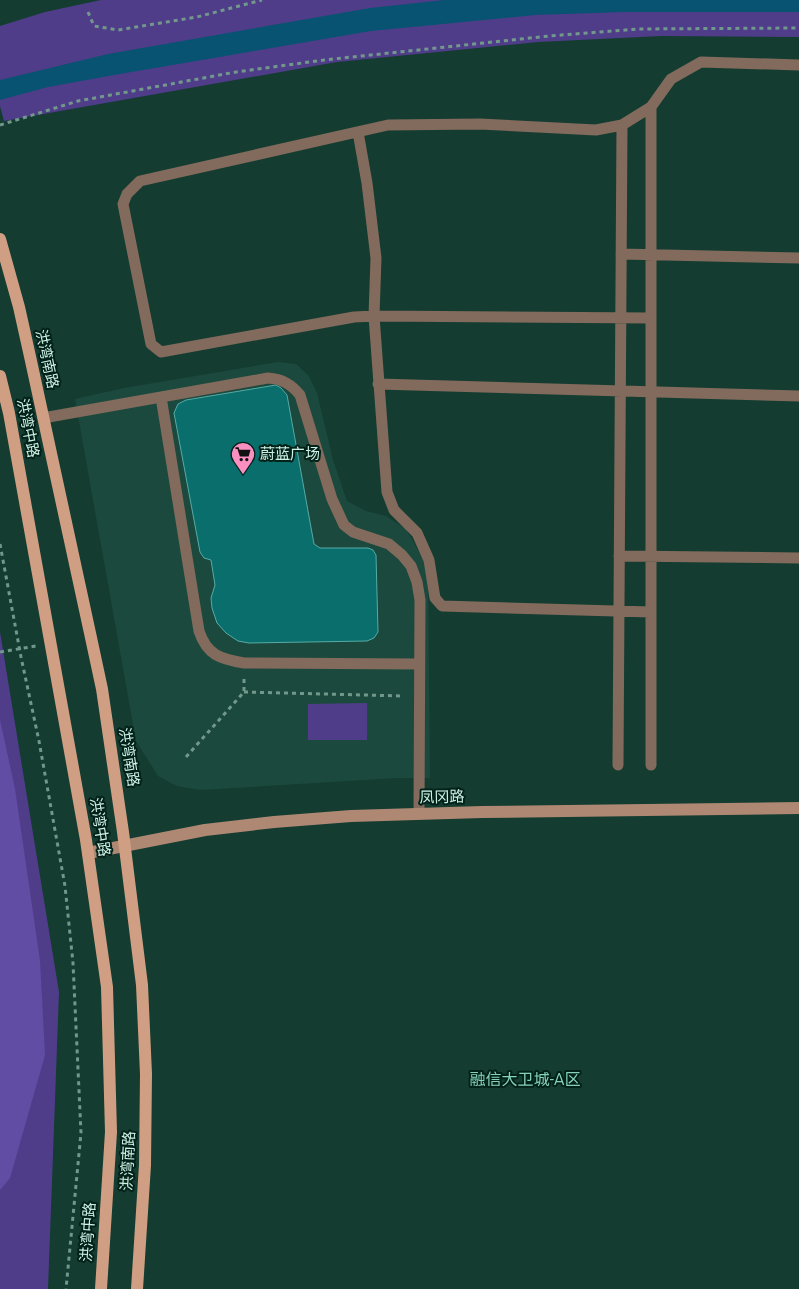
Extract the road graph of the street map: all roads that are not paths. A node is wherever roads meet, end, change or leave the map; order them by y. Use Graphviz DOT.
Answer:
graph roads {
  1 [pos="799,65"];
  2 [pos="651,107"];
  3 [pos="622,126"];
  4 [pos="358,132"];
  5 [pos="0,239"];
  6 [pos="621,254"];
  7 [pos="651,255"];
  8 [pos="799,258"];
  9 [pos="374,316"];
  10 [pos="621,318"];
  11 [pos="651,318"];
  12 [pos="0,376"];
  13 [pos="378,384"];
  14 [pos="620,391"];
  15 [pos="651,392"];
  16 [pos="799,396"];
  17 [pos="161,397"];
  18 [pos="43,418"];
  19 [pos="619,556"];
  20 [pos="651,556"];
  21 [pos="799,558"];
  22 [pos="619,611"];
  23 [pos="651,612"];
  24 [pos="420,664"];
  25 [pos="618,765"];
  26 [pos="651,765"];
  27 [pos="799,808"];
  28 [pos="419,813"];
  29 [pos="125,846"];
  30 [pos="88,854"];
  31 [pos="100,1289"];
  32 [pos="137,1289"];
  1 -- 2 [label="lane"];
  2 -- 3 [label="lane"];
  2 -- 7 [label="lane"];
  3 -- 4 [label="lane"];
  3 -- 6 [label="lane"];
  4 -- 9 [label="lane"];
  4 -- 9 [label="lane"];
  5 -- 18 [label="main road, 洪湾南路"];
  6 -- 7 [label="lane"];
  6 -- 10 [label="lane"];
  7 -- 8 [label="lane"];
  7 -- 11 [label="lane"];
  9 -- 10 [label="lane"];
  9 -- 13 [label="lane"];
  10 -- 11 [label="lane"];
  10 -- 14 [label="lane"];
  11 -- 15 [label="lane"];
  12 -- 30 [label="main road, 洪湾中路"];
  13 -- 14 [label="lane"];
  13 -- 22 [label="lane"];
  14 -- 15 [label="lane"];
  14 -- 19 [label="lane"];
  15 -- 16 [label="lane"];
  15 -- 20 [label="lane"];
  17 -- 18 [label="lane"];
  17 -- 24 [label="lane"];
  17 -- 24 [label="lane"];
  18 -- 29 [label="main road, 洪湾南路"];
  19 -- 20 [label="lane"];
  19 -- 22 [label="lane"];
  20 -- 21 [label="lane"];
  20 -- 23 [label="lane"];
  22 -- 23 [label="lane"];
  22 -- 25 [label="lane"];
  23 -- 26 [label="lane"];
  24 -- 28 [label="lane"];
  27 -- 28 [label="main road, 凤冈路"];
  28 -- 29 [label="main road, 凤冈路"];
  29 -- 30 [label="main road, 凤冈路"];
  29 -- 32 [label="main road, 洪湾南路"];
  30 -- 31 [label="main road, 洪湾中路"];
}
